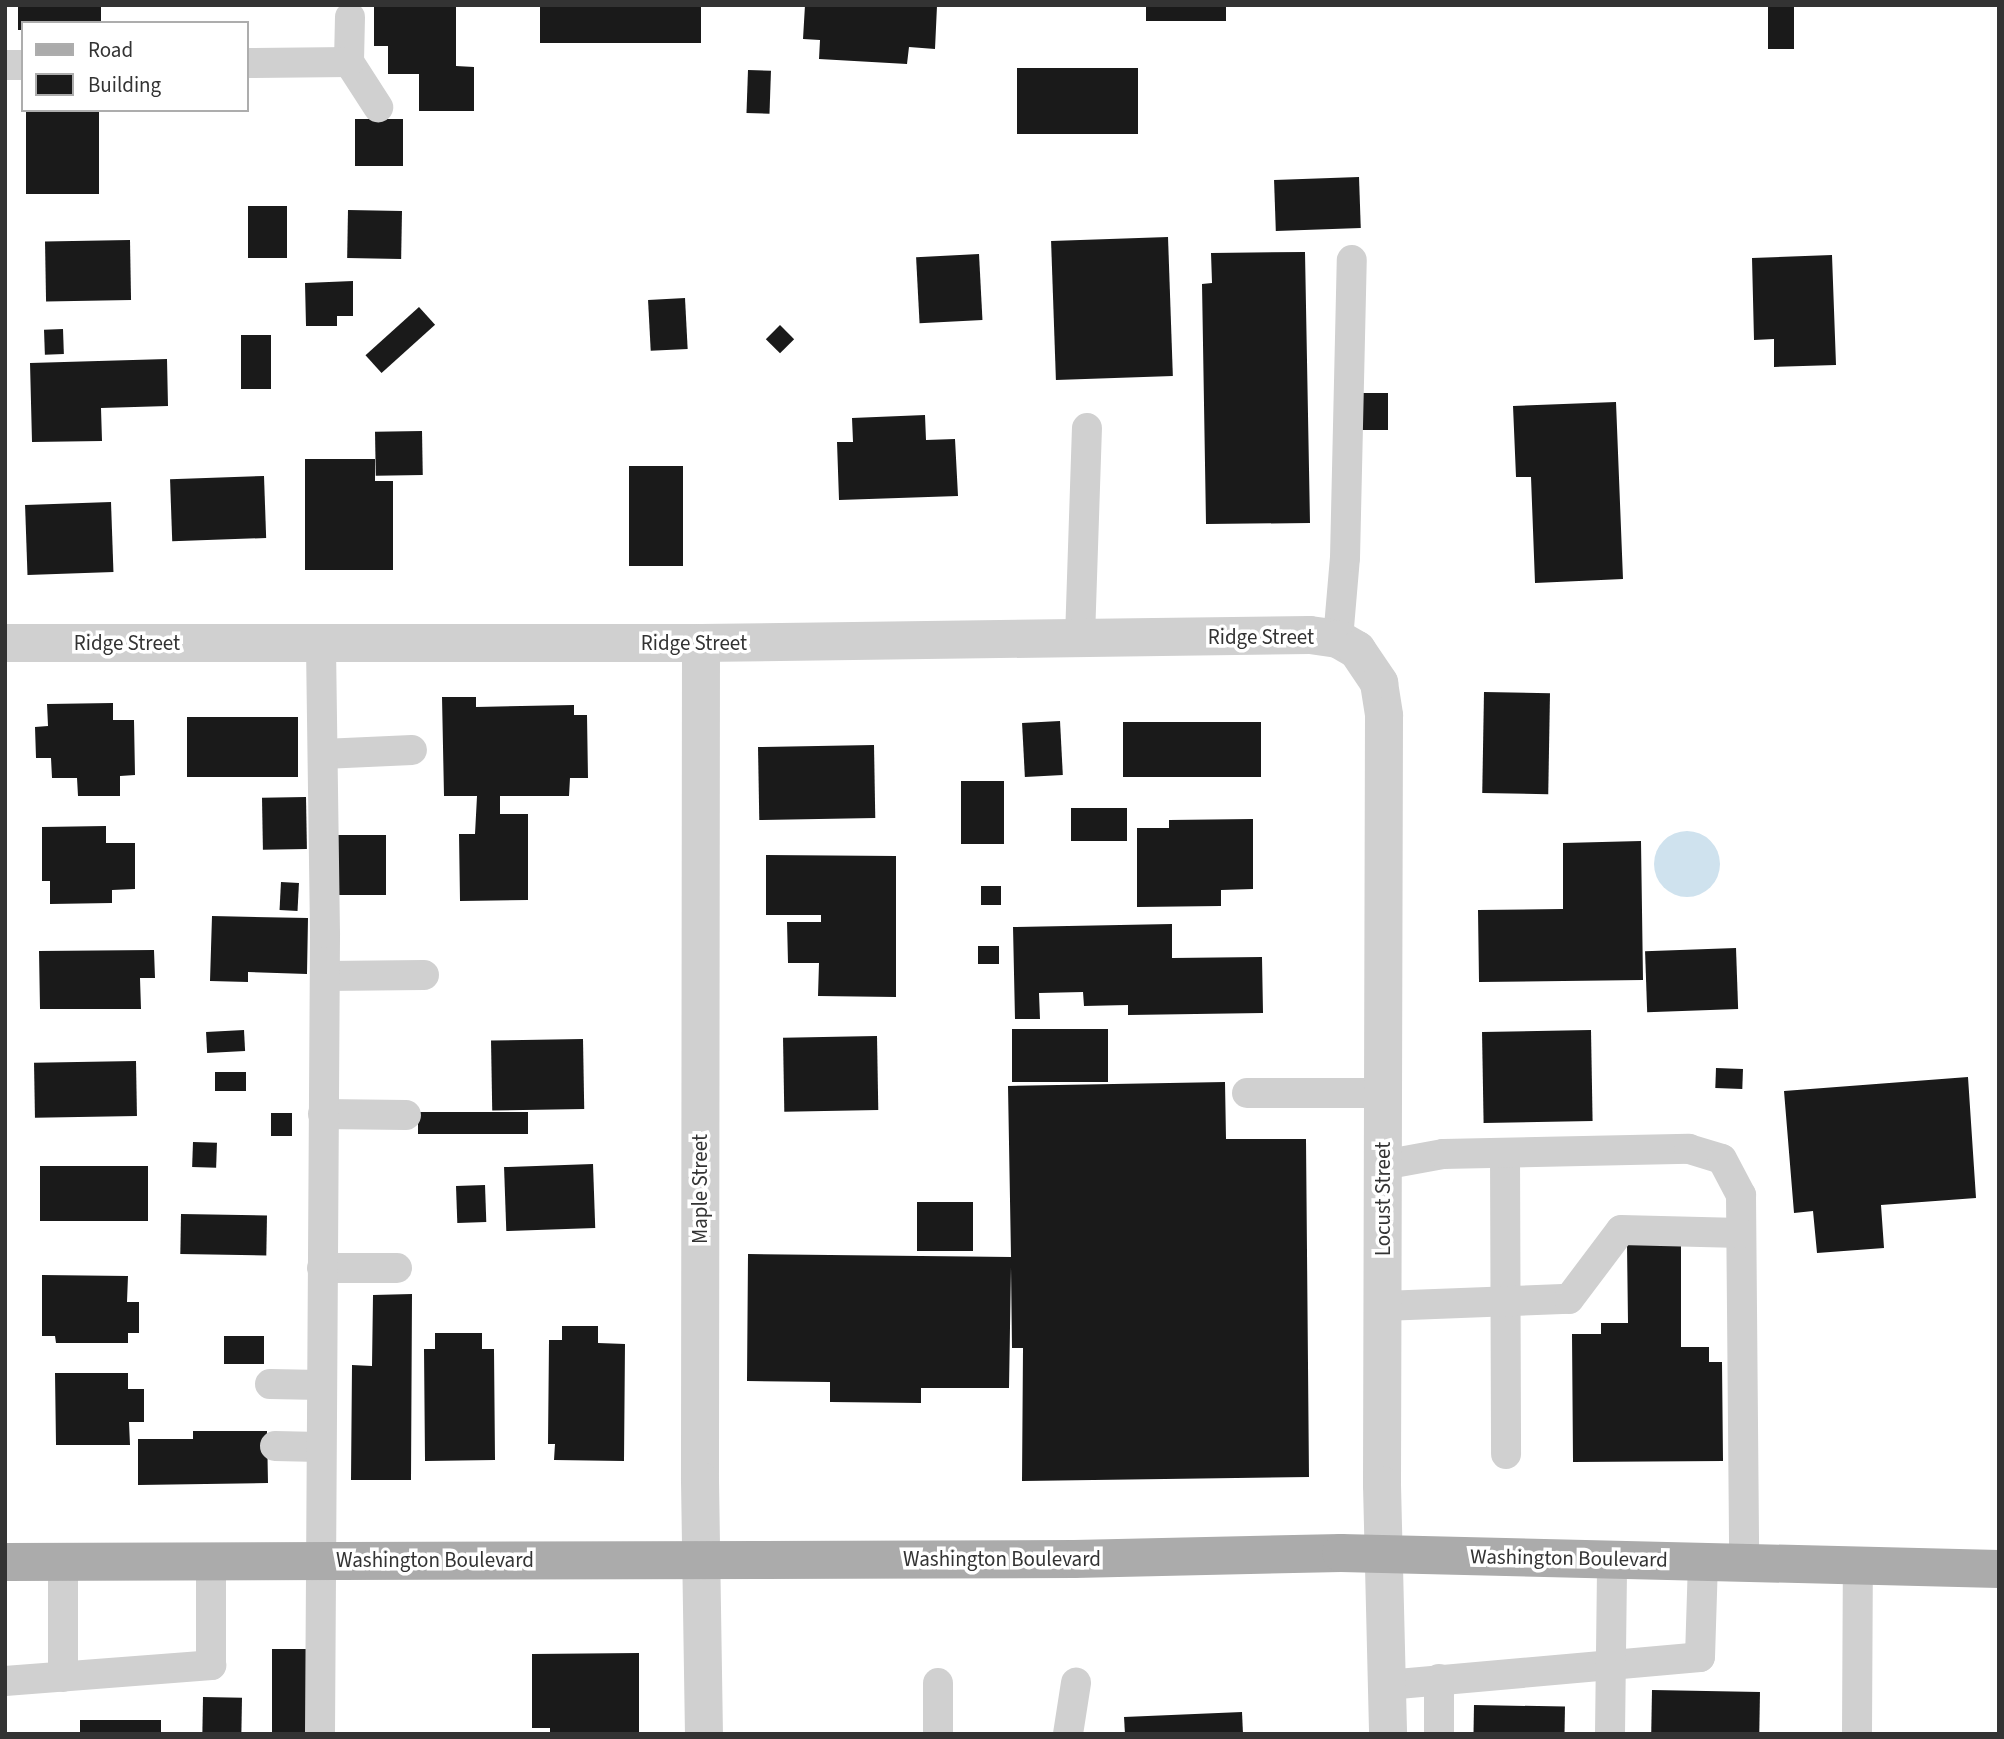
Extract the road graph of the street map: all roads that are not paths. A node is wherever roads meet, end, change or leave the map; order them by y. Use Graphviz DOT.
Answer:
graph roads {
  1 [pos="350,17"];
  2 [pos="349,62"];
  3 [pos="248,63"];
  4 [pos="378,107"];
  5 [pos="1352,260"];
  6 [pos="1087,428"];
  7 [pos="1080,639"];
  8 [pos="1338,639"];
  9 [pos="321,642"];
  10 [pos="5,643"];
  11 [pos="701,643"];
  12 [pos="1371,666"];
  13 [pos="412,750"];
  14 [pos="323,754"];
  15 [pos="424,975"];
  16 [pos="325,976"];
  17 [pos="1247,1093"];
  18 [pos="1383,1093"];
  19 [pos="323,1114"];
  20 [pos="406,1115"];
  21 [pos="1505,1153"];
  22 [pos="1383,1165"];
  23 [pos="1741,1233"];
  24 [pos="322,1268"];
  25 [pos="397,1268"];
  26 [pos="1503,1301"];
  27 [pos="1383,1306"];
  28 [pos="270,1384"];
  29 [pos="321,1385"];
  30 [pos="275,1446"];
  31 [pos="320,1447"];
  32 [pos="1506,1454"];
  33 [pos="1383,1555"];
  34 [pos="1612,1558"];
  35 [pos="700,1560"];
  36 [pos="319,1561"];
  37 [pos="1703,1561"];
  38 [pos="5,1562"];
  39 [pos="63,1562"];
  40 [pos="211,1562"];
  41 [pos="1744,1562"];
  42 [pos="1858,1564"];
  43 [pos="1999,1569"];
  44 [pos="1610,1664"];
  45 [pos="63,1677"];
  46 [pos="1438,1679"];
  47 [pos="5,1681"];
  48 [pos="938,1683"];
  49 [pos="1076,1683"];
  50 [pos="1387,1685"];
  51 [pos="320,1734"];
  52 [pos="704,1734"];
  53 [pos="939,1734"];
  54 [pos="1068,1734"];
  55 [pos="1388,1734"];
  56 [pos="1438,1734"];
  57 [pos="1610,1734"];
  58 [pos="1857,1734"];
  1 -- 2 [label="lane"];
  2 -- 3 [label="lane"];
  2 -- 4 [label="lane"];
  5 -- 8 [label="lane"];
  6 -- 7 [label="lane"];
  7 -- 8 [label="street, Ridge Street"];
  7 -- 11 [label="street, Ridge Street"];
  8 -- 12 [label="street, Ridge Street"];
  9 -- 10 [label="street, Ridge Street"];
  9 -- 11 [label="street, Ridge Street"];
  9 -- 14 [label="lane"];
  11 -- 35 [label="street, Maple Street"];
  12 -- 18 [label="street, Locust Street"];
  13 -- 14 [label="lane"];
  14 -- 16 [label="lane"];
  15 -- 16 [label="lane"];
  16 -- 19 [label="lane"];
  17 -- 18 [label="lane"];
  18 -- 22 [label="street, Locust Street"];
  19 -- 20 [label="lane"];
  19 -- 24 [label="lane"];
  21 -- 22 [label="lane"];
  21 -- 23 [label="lane"];
  21 -- 26 [label="lane"];
  22 -- 27 [label="street, Locust Street"];
  23 -- 26 [label="lane"];
  23 -- 41 [label="lane"];
  24 -- 25 [label="lane"];
  24 -- 29 [label="lane"];
  26 -- 27 [label="lane"];
  26 -- 32 [label="lane"];
  27 -- 33 [label="street, Locust Street"];
  28 -- 29 [label="lane"];
  29 -- 31 [label="lane"];
  30 -- 31 [label="lane"];
  31 -- 36 [label="lane"];
  33 -- 34 [label="main road, Washington Boulevard"];
  33 -- 35 [label="main road, Washington Boulevard"];
  33 -- 50 [label="street, Locust Street"];
  34 -- 37 [label="main road, Washington Boulevard"];
  34 -- 44 [label="lane"];
  35 -- 36 [label="main road, Washington Boulevard"];
  35 -- 52 [label="street, Maple Street"];
  36 -- 40 [label="main road, Washington Boulevard"];
  36 -- 51 [label="lane"];
  37 -- 41 [label="main road, Washington Boulevard"];
  37 -- 44 [label="lane"];
  38 -- 39 [label="main road, Washington Boulevard"];
  39 -- 40 [label="main road, Washington Boulevard"];
  39 -- 45 [label="lane"];
  40 -- 45 [label="lane"];
  41 -- 42 [label="main road, Washington Boulevard"];
  42 -- 43 [label="main road, Washington Boulevard"];
  42 -- 58 [label="lane"];
  44 -- 46 [label="lane"];
  44 -- 57 [label="lane"];
  45 -- 47 [label="lane"];
  46 -- 50 [label="lane"];
  46 -- 56 [label="lane"];
  48 -- 53 [label="lane"];
  49 -- 54 [label="lane"];
  50 -- 55 [label="street, Locust Street"];
}
